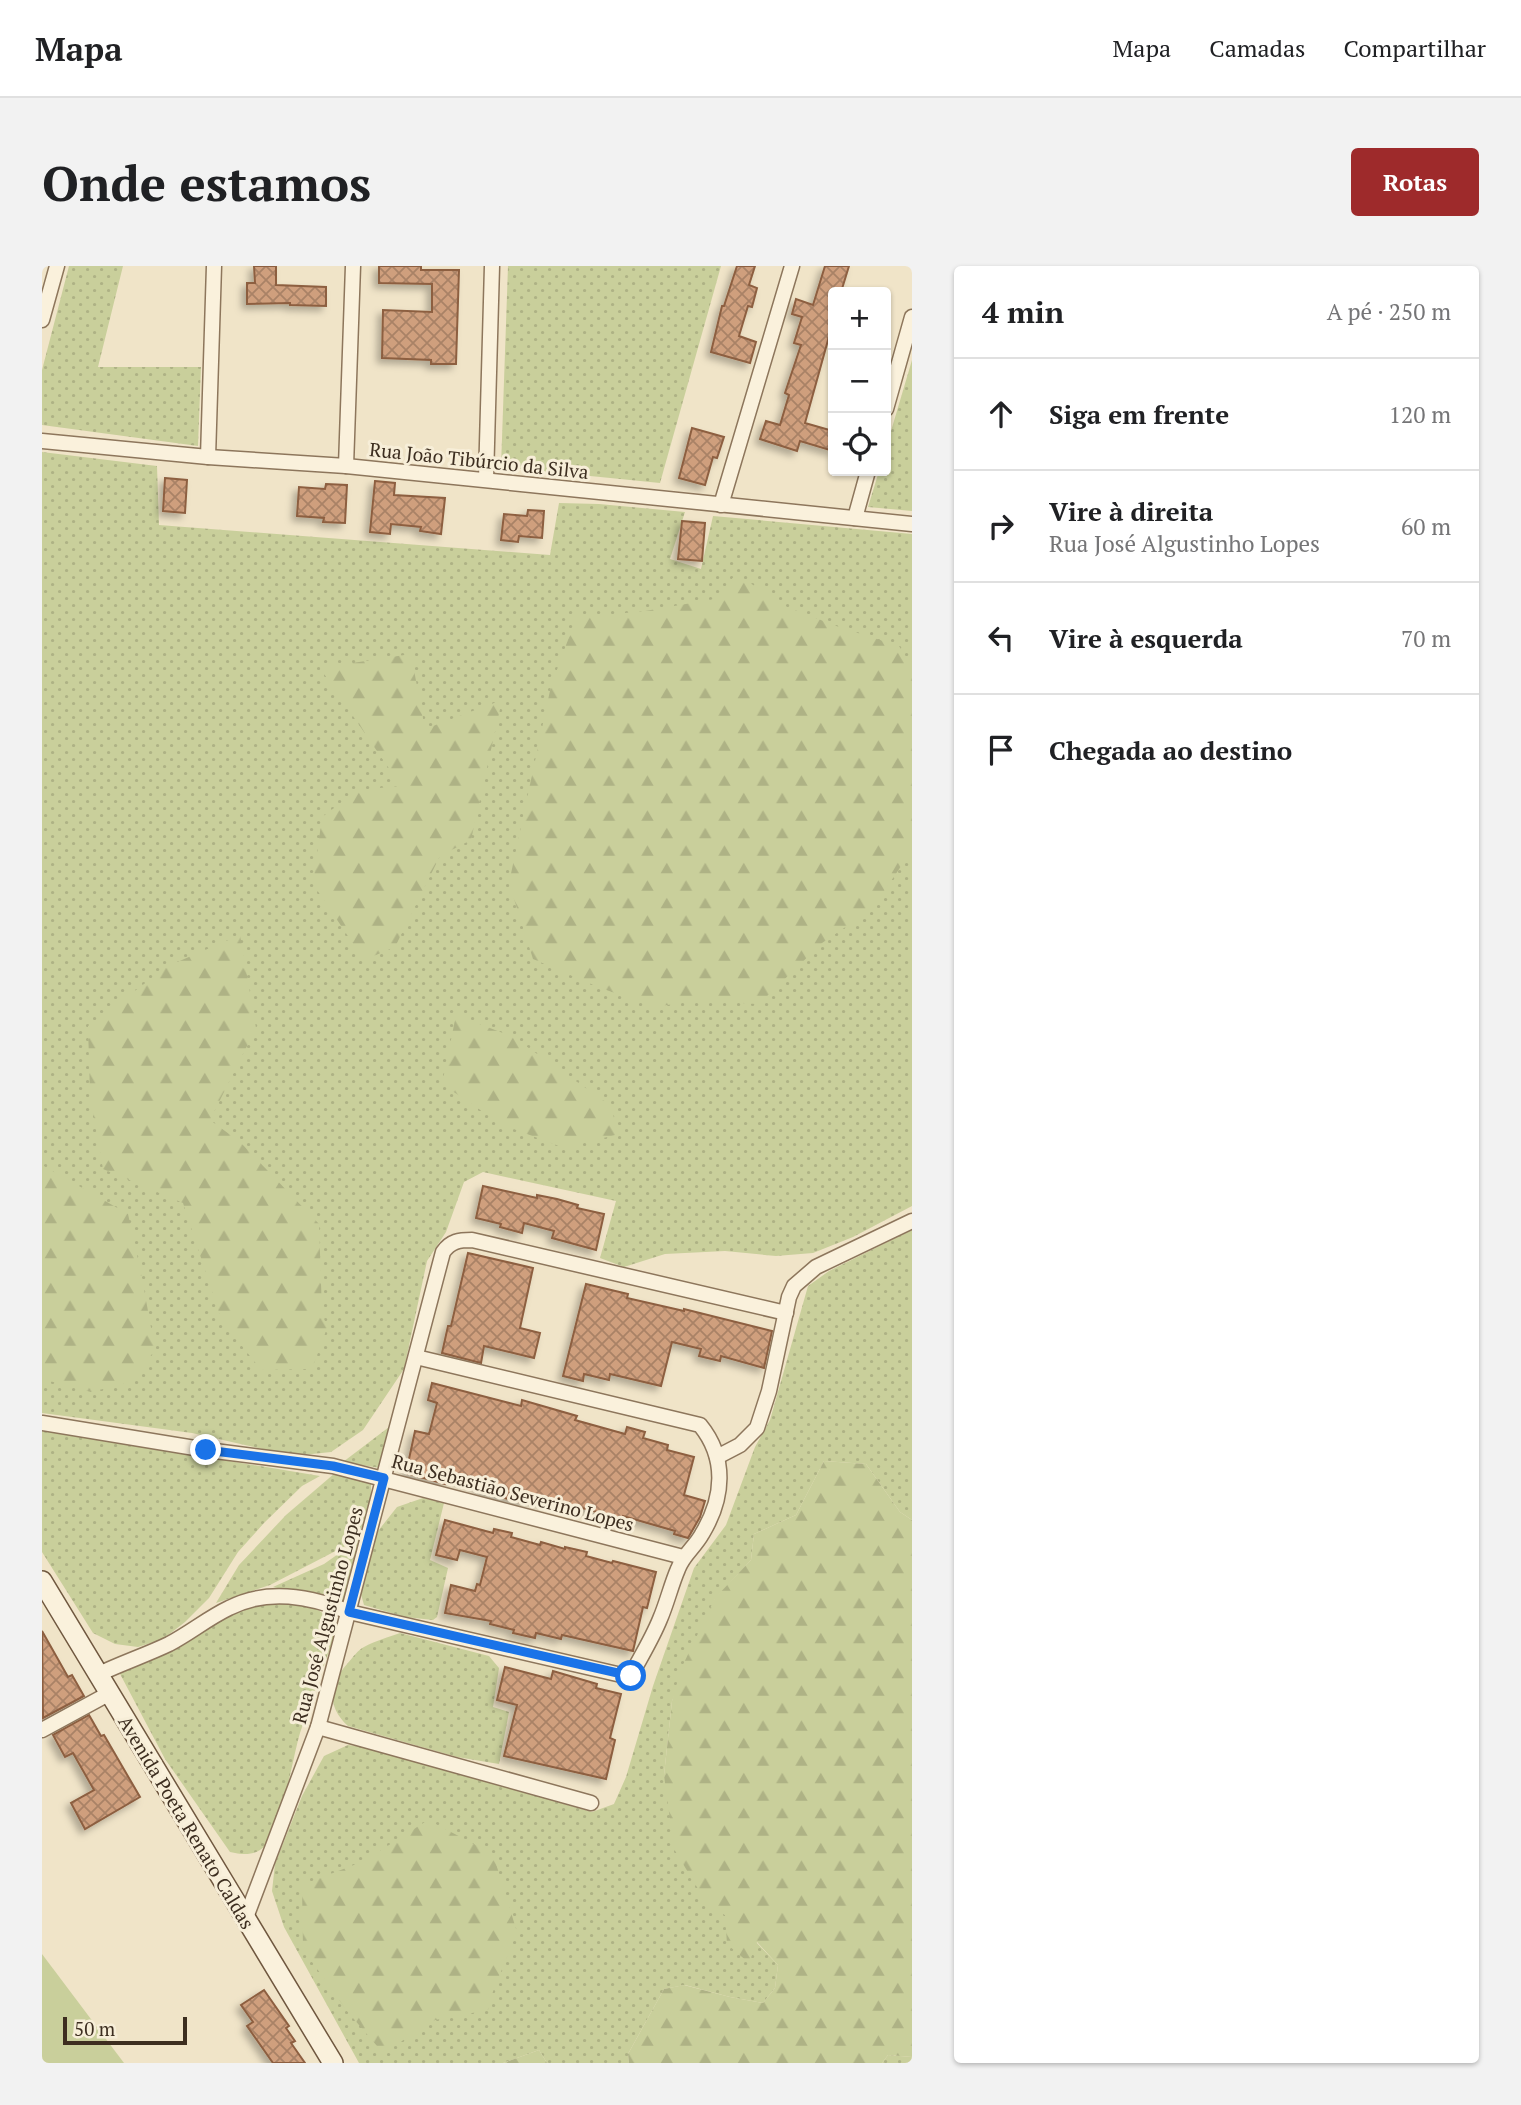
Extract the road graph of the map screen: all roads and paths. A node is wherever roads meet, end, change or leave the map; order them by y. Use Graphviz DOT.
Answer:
graph roads {
  1 [pos="57,266"];
  2 [pos="214,266"];
  3 [pos="353,266"];
  4 [pos="492,266"];
  5 [pos="792,266"];
  6 [pos="912,317"];
  7 [pos="42,320"];
  8 [pos="891,391"];
  9 [pos="42,441"];
  10 [pos="208,457"];
  11 [pos="346,466"];
  12 [pos="867,476"];
  13 [pos="486,479"];
  14 [pos="721,505"];
  15 [pos="855,518"];
  16 [pos="912,524"];
  17 [pos="912,1221"];
  18 [pos="786,1313"];
  19 [pos="416,1357"];
  20 [pos="42,1423"];
  21 [pos="717,1457"];
  22 [pos="384,1478"];
  23 [pos="683,1557"];
  24 [pos="42,1581"];
  25 [pos="48,1606"];
  26 [pos="349,1612"];
  27 [pos="99,1674"];
  28 [pos="110,1693"];
  29 [pos="318,1727"];
  30 [pos="42,1730"];
  31 [pos="591,1803"];
  32 [pos="246,1920"];
  33 [pos="333,2063"];
  1 -- 7 [label="street"];
  2 -- 10 [label="street"];
  3 -- 11 [label="street"];
  4 -- 13 [label="street"];
  5 -- 14 [label="street"];
  6 -- 8 [label="street"];
  9 -- 10 [label="street, Rua João Tibúrcio da Silva"];
  10 -- 11 [label="street, Rua João Tibúrcio da Silva"];
  11 -- 13 [label="street, Rua João Tibúrcio da Silva"];
  12 -- 15 [label="street"];
  13 -- 14 [label="street, Rua João Tibúrcio da Silva"];
  14 -- 15 [label="street, Rua João Tibúrcio da Silva"];
  15 -- 16 [label="street, Rua João Tibúrcio da Silva"];
  17 -- 18 [label="street"];
  18 -- 19 [label="street, Rua José Algustinho Lopes"];
  18 -- 21 [label="street"];
  19 -- 21 [label="street"];
  19 -- 22 [label="street, Rua José Algustinho Lopes"];
  20 -- 22 [label="street, Rua Sebastião Severino Lopes"];
  21 -- 23 [label="street"];
  22 -- 23 [label="street, Rua Sebastião Severino Lopes"];
  22 -- 26 [label="street, Rua José Algustinho Lopes"];
  23 -- 26 [label="street"];
  24 -- 25 [label="main road, Avenida Poeta Renato Caldas"];
  25 -- 27 [label="main road, Avenida Poeta Renato Caldas"];
  26 -- 27 [label="street"];
  26 -- 29 [label="street, Rua José Algustinho Lopes"];
  27 -- 28 [label="main road, Avenida Poeta Renato Caldas"];
  28 -- 30 [label="street"];
  28 -- 32 [label="main road, Avenida Poeta Renato Caldas"];
  29 -- 31 [label="street"];
  29 -- 32 [label="street, Rua José Algustinho Lopes"];
  32 -- 33 [label="main road, Avenida Poeta Renato Caldas"];
}
